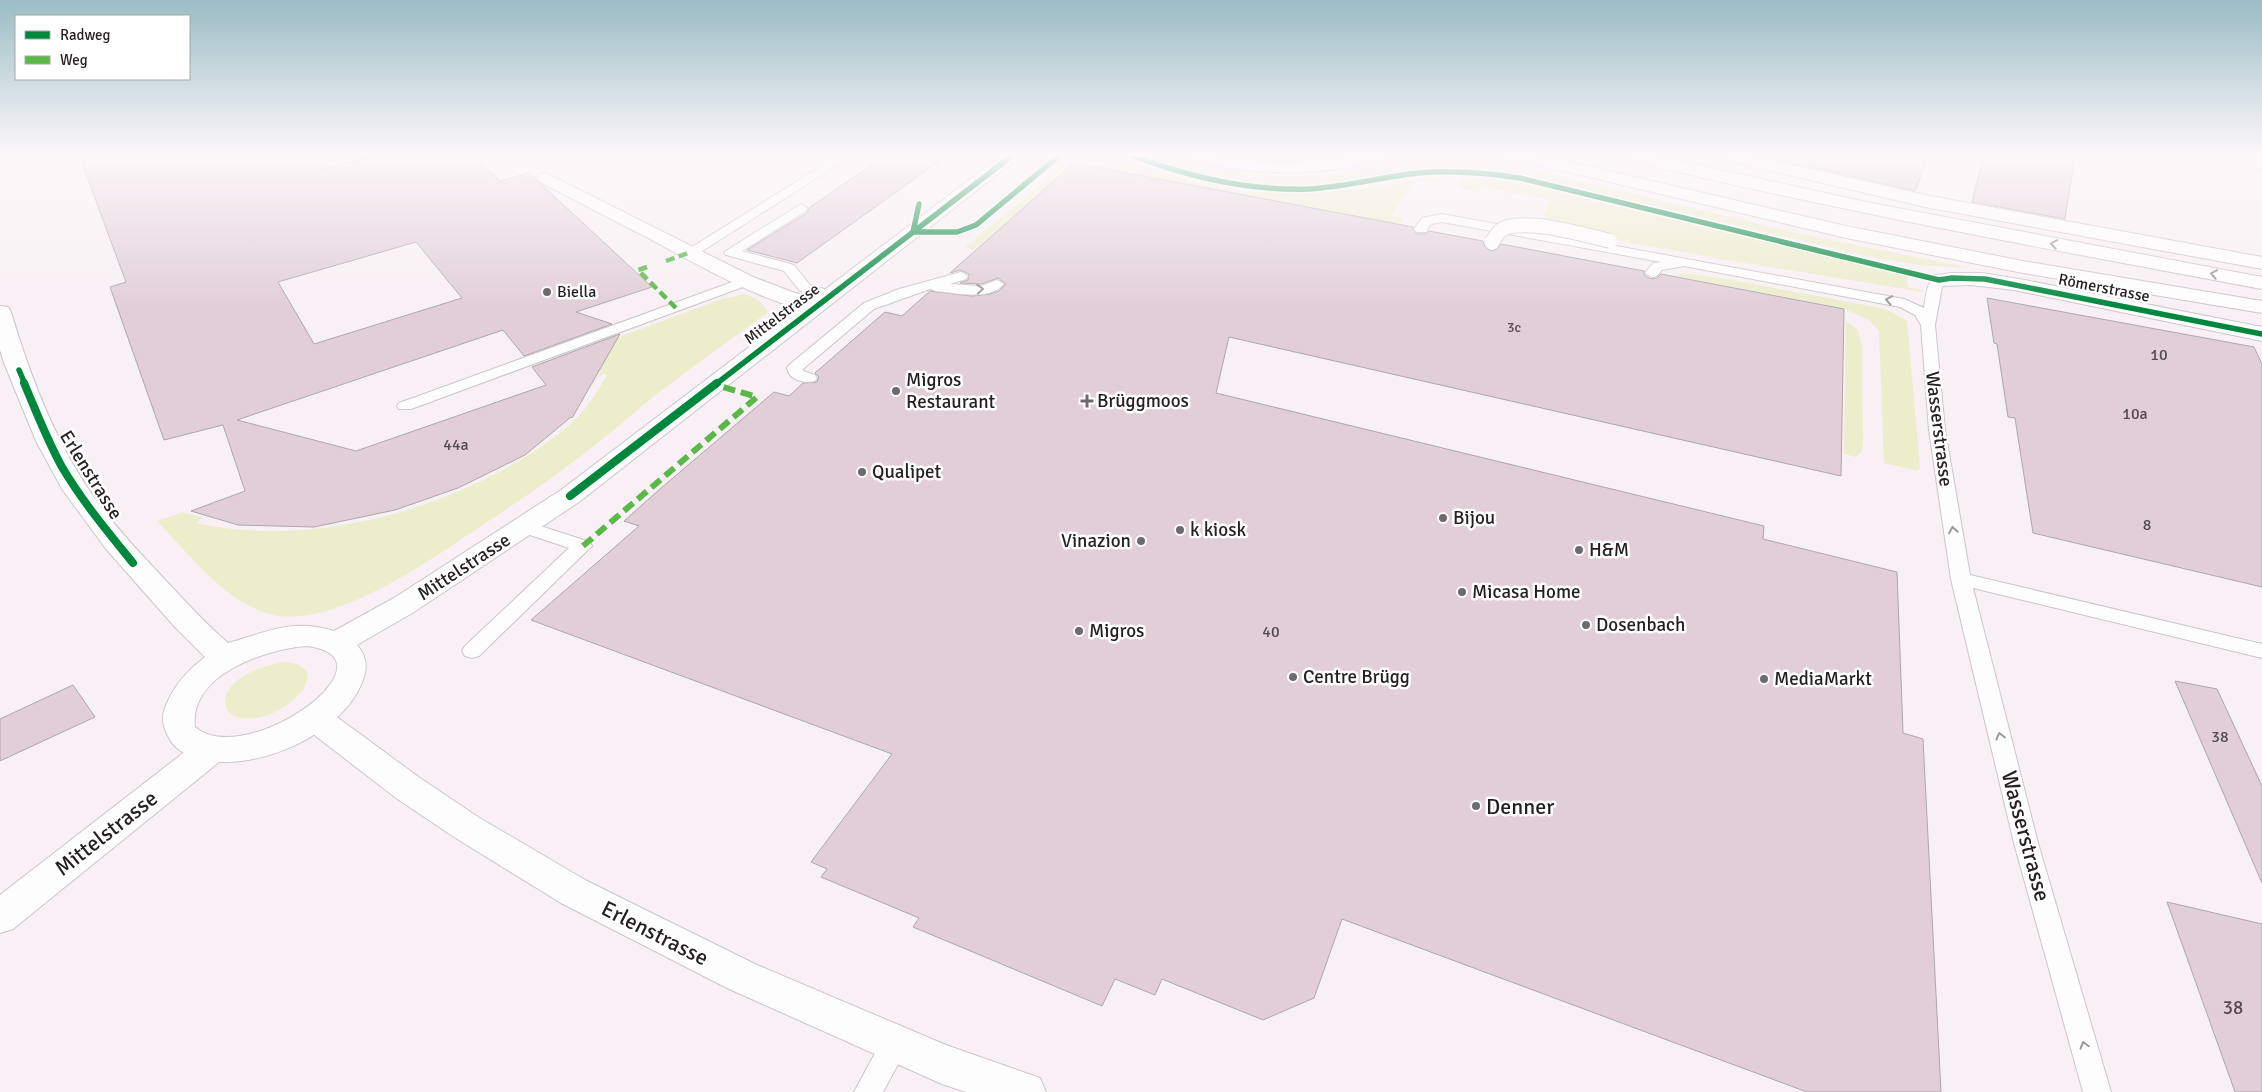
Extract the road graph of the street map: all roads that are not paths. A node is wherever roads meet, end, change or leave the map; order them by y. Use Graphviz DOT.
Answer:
graph roads {
  1 [pos="601,206"];
  2 [pos="765,206"];
  3 [pos="947,206"];
  4 [pos="1735,206"];
  5 [pos="1788,206"];
  6 [pos="1857,206"];
  7 [pos="1950,206"];
  8 [pos="801,208"];
  9 [pos="1421,229"];
  10 [pos="1492,242"];
  11 [pos="691,252"];
  12 [pos="2262,263"];
  13 [pos="1719,268"];
  14 [pos="1652,273"];
  15 [pos="960,276"];
  16 [pos="1940,280"];
  17 [pos="746,281"];
  18 [pos="1798,283"];
  19 [pos="2262,283"];
  20 [pos="997,284"];
  21 [pos="927,286"];
  22 [pos="823,300"];
  23 [pos="2262,302"];
  24 [pos="2262,307"];
  25 [pos="1928,325"];
  26 [pos="2,329"];
  27 [pos="2262,334"];
  28 [pos="809,378"];
  29 [pos="405,406"];
  30 [pos="525,527"];
  31 [pos="1961,579"];
  32 [pos="338,642"];
  33 [pos="472,651"];
  34 [pos="2262,652"];
  35 [pos="226,658"];
  36 [pos="315,718"];
  37 [pos="212,749"];
  38 [pos="0,917"];
  39 [pos="895,1044"];
  40 [pos="868,1092"];
  41 [pos="1025,1092"];
  42 [pos="2097,1092"];
  1 -- 11 [label="main road, Mittelstrasse"];
  2 -- 11 [label="lane"];
  3 -- 22 [label="main road, Mittelstrasse"];
  4 -- 24 [label="main road"];
  5 -- 23 [label="main road"];
  19 -- 6 [label="main road, one-way"];
  7 -- 12 [label="main road"];
  8 -- 22 [label="lane"];
  9 -- 13 [label="lane"];
  10 -- 18 [label="lane, bridge"];
  11 -- 17 [label="main road, Mittelstrasse"];
  13 -- 14 [label="lane"];
  13 -- 18 [label="lane"];
  15 -- 21 [label="lane"];
  16 -- 25 [label="lane, Wasserstrasse"];
  16 -- 27 [label="main road, Römerstrasse"];
  17 -- 22 [label="main road, Mittelstrasse"];
  17 -- 29 [label="lane"];
  25 -- 18 [label="lane, one-way"];
  21 -- 20 [label="lane, one-way"];
  21 -- 28 [label="lane"];
  22 -- 30 [label="main road, Mittelstrasse"];
  31 -- 25 [label="lane, Wasserstrasse, one-way"];
  26 -- 35 [label="main road, Erlenstrasse"];
  30 -- 32 [label="main road, Mittelstrasse"];
  30 -- 33 [label="lane"];
  31 -- 34 [label="lane"];
  42 -- 31 [label="lane, Wasserstrasse, one-way"];
  32 -- 35 [label="main road"];
  32 -- 36 [label="main road"];
  35 -- 37 [label="main road"];
  36 -- 37 [label="main road"];
  36 -- 39 [label="main road, Erlenstrasse"];
  37 -- 38 [label="main road, Mittelstrasse"];
  39 -- 40 [label="lane"];
  39 -- 41 [label="main road, Erlenstrasse"];
}
